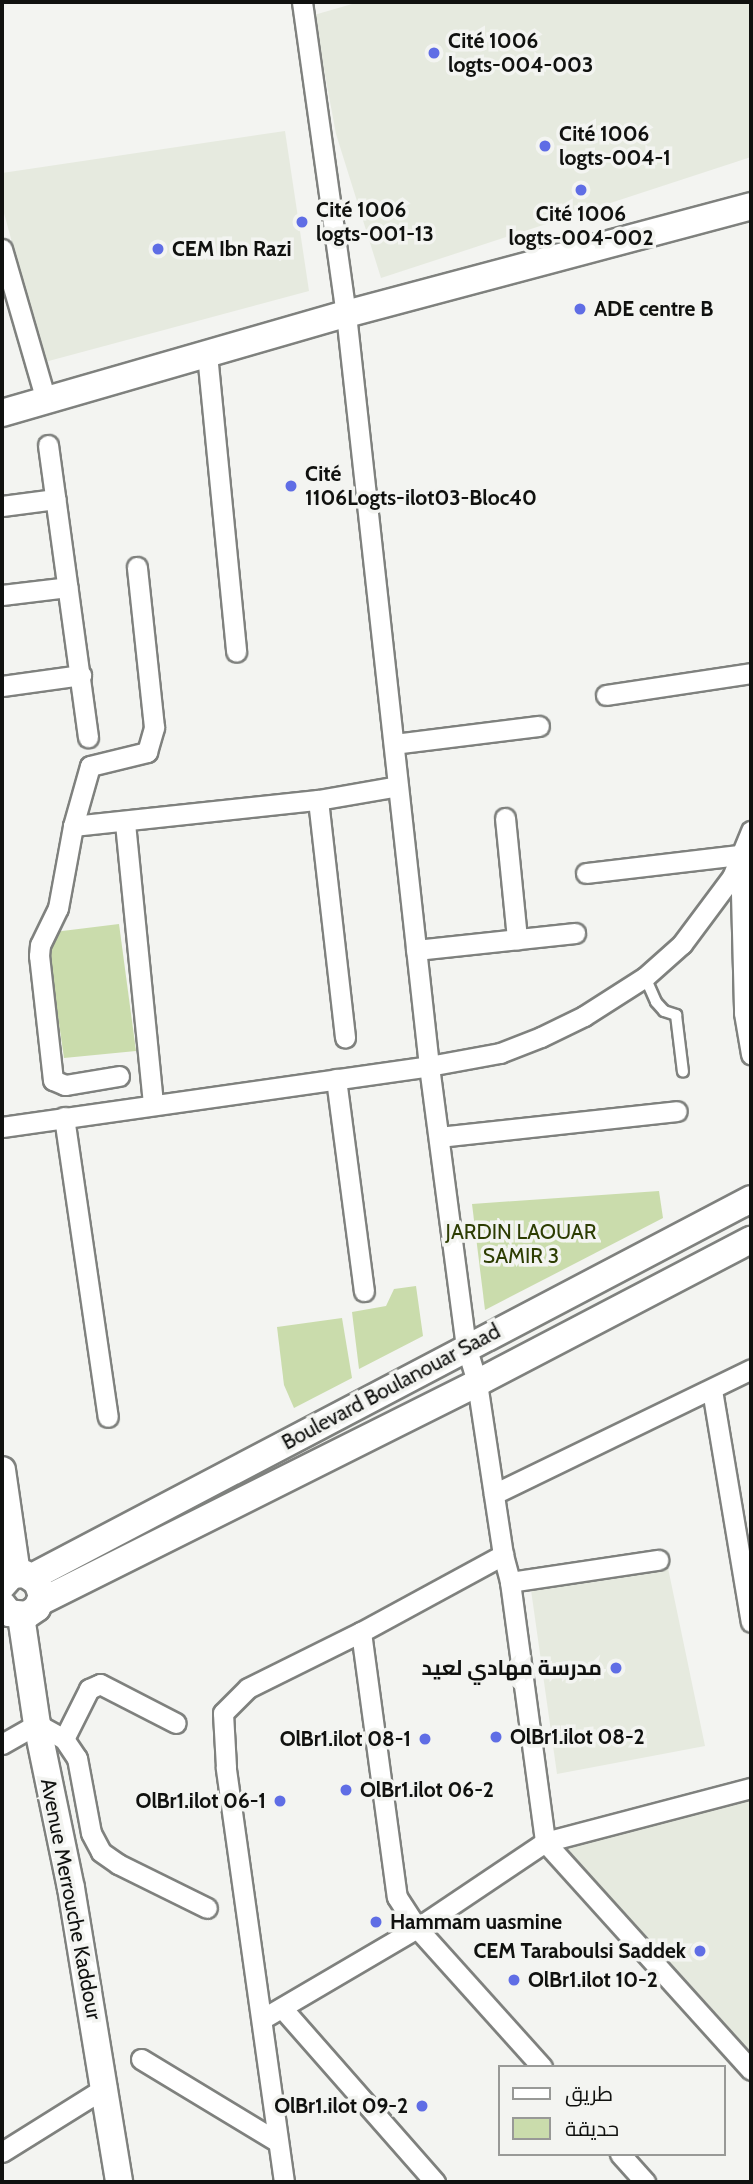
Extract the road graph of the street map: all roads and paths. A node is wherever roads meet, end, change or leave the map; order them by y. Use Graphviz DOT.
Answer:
graph roads {
  1 [pos="302,2"];
  2 [pos="751,206"];
  3 [pos="2,249"];
  4 [pos="346,314"];
  5 [pos="207,354"];
  6 [pos="46,401"];
  7 [pos="2,413"];
  8 [pos="48,445"];
  9 [pos="56,499"];
  10 [pos="2,506"];
  11 [pos="137,567"];
  12 [pos="68,587"];
  13 [pos="2,595"];
  14 [pos="236,652"];
  15 [pos="751,673"];
  16 [pos="81,675"];
  17 [pos="2,686"];
  18 [pos="606,695"];
  19 [pos="539,726"];
  20 [pos="88,737"];
  21 [pos="394,744"];
  22 [pos="398,786"];
  23 [pos="318,800"];
  24 [pos="505,818"];
  25 [pos="125,823"];
  26 [pos="73,826"];
  27 [pos="751,831"];
  28 [pos="740,855"];
  29 [pos="586,873"];
  30 [pos="575,933"];
  31 [pos="517,939"];
  32 [pos="416,950"];
  33 [pos="645,977"];
  34 [pos="748,1011"];
  35 [pos="345,1037"];
  36 [pos="751,1054"];
  37 [pos="429,1066"];
  38 [pos="683,1072"];
  39 [pos="119,1076"];
  40 [pos="336,1079"];
  41 [pos="153,1105"];
  42 [pos="677,1111"];
  43 [pos="64,1117"];
  44 [pos="2,1126"];
  45 [pos="439,1137"];
  46 [pos="751,1199"];
  47 [pos="751,1240"];
  48 [pos="364,1291"];
  49 [pos="466,1346"];
  50 [pos="751,1369"];
  51 [pos="477,1383"];
  52 [pos="712,1390"];
  53 [pos="108,1417"];
  54 [pos="2,1470"];
  55 [pos="494,1494"];
  56 [pos="503,1555"];
  57 [pos="657,1560"];
  58 [pos="510,1581"];
  59 [pos="13,1595"];
  60 [pos="751,1622"];
  61 [pos="361,1632"];
  62 [pos="176,1723"];
  63 [pos="37,1724"];
  64 [pos="64,1739"];
  65 [pos="2,1744"];
  66 [pos="751,1788"];
  67 [pos="545,1842"];
  68 [pos="207,1908"];
  69 [pos="417,1928"];
  70 [pos="282,2008"];
  71 [pos="262,2019"];
  72 [pos="141,2060"];
  73 [pos="539,2065"];
  74 [pos="751,2070"];
  75 [pos="106,2087"];
  76 [pos="278,2142"];
  77 [pos="2,2152"];
  78 [pos="622,2156"];
  79 [pos="119,2182"];
  80 [pos="284,2182"];
  81 [pos="435,2182"];
  82 [pos="645,2182"];
  1 -- 4 [label="street"];
  2 -- 4 [label="main road"];
  3 -- 6 [label="street"];
  4 -- 5 [label="main road"];
  4 -- 21 [label="street"];
  5 -- 6 [label="main road"];
  5 -- 14 [label="street"];
  6 -- 7 [label="main road"];
  8 -- 9 [label="street"];
  9 -- 10 [label="street"];
  9 -- 12 [label="street"];
  11 -- 26 [label="street"];
  12 -- 13 [label="street"];
  12 -- 16 [label="street"];
  15 -- 18 [label="street"];
  16 -- 17 [label="street"];
  16 -- 20 [label="street"];
  19 -- 21 [label="street"];
  21 -- 22 [label="street"];
  22 -- 23 [label="street"];
  22 -- 32 [label="street"];
  23 -- 25 [label="street"];
  23 -- 35 [label="street"];
  24 -- 31 [label="street"];
  25 -- 26 [label="street"];
  25 -- 41 [label="street"];
  26 -- 39 [label="street"];
  27 -- 28 [label="street"];
  28 -- 29 [label="street"];
  28 -- 33 [label="street"];
  28 -- 34 [label="street"];
  30 -- 31 [label="street"];
  31 -- 32 [label="street"];
  32 -- 37 [label="street"];
  33 -- 37 [label="street"];
  33 -- 38 [label="lane"];
  34 -- 36 [label="street"];
  37 -- 40 [label="street"];
  37 -- 45 [label="street"];
  40 -- 41 [label="street"];
  40 -- 48 [label="street"];
  41 -- 43 [label="street"];
  42 -- 45 [label="street"];
  43 -- 44 [label="street"];
  43 -- 53 [label="street"];
  45 -- 49 [label="street"];
  46 -- 49 [label="main road, Boulevard Boulanouar Saad"];
  47 -- 51 [label="main road, Boulevard Boulanouar Saad"];
  49 -- 51 [label="street"];
  49 -- 59 [label="main road, Boulevard Boulanouar Saad"];
  50 -- 52 [label="street"];
  51 -- 55 [label="street"];
  51 -- 59 [label="main road, Boulevard Boulanouar Saad"];
  52 -- 55 [label="street"];
  52 -- 60 [label="street"];
  54 -- 59 [label="main road, Avenue Merrouche Kaddour"];
  55 -- 56 [label="street"];
  56 -- 58 [label="street"];
  56 -- 61 [label="street"];
  57 -- 58 [label="street"];
  58 -- 67 [label="street"];
  59 -- 63 [label="main road, Avenue Merrouche Kaddour"];
  61 -- 69 [label="street"];
  61 -- 71 [label="street"];
  62 -- 64 [label="street"];
  63 -- 64 [label="street"];
  63 -- 65 [label="street"];
  63 -- 75 [label="main road, Avenue Merrouche Kaddour"];
  64 -- 68 [label="street"];
  66 -- 67 [label="street"];
  67 -- 69 [label="street"];
  67 -- 74 [label="street"];
  69 -- 70 [label="street"];
  69 -- 73 [label="street"];
  70 -- 71 [label="street"];
  70 -- 81 [label="street"];
  71 -- 76 [label="street"];
  72 -- 76 [label="street"];
  75 -- 77 [label="street"];
  75 -- 79 [label="main road, Avenue Merrouche Kaddour"];
  76 -- 80 [label="street"];
  78 -- 82 [label="street"];
}
